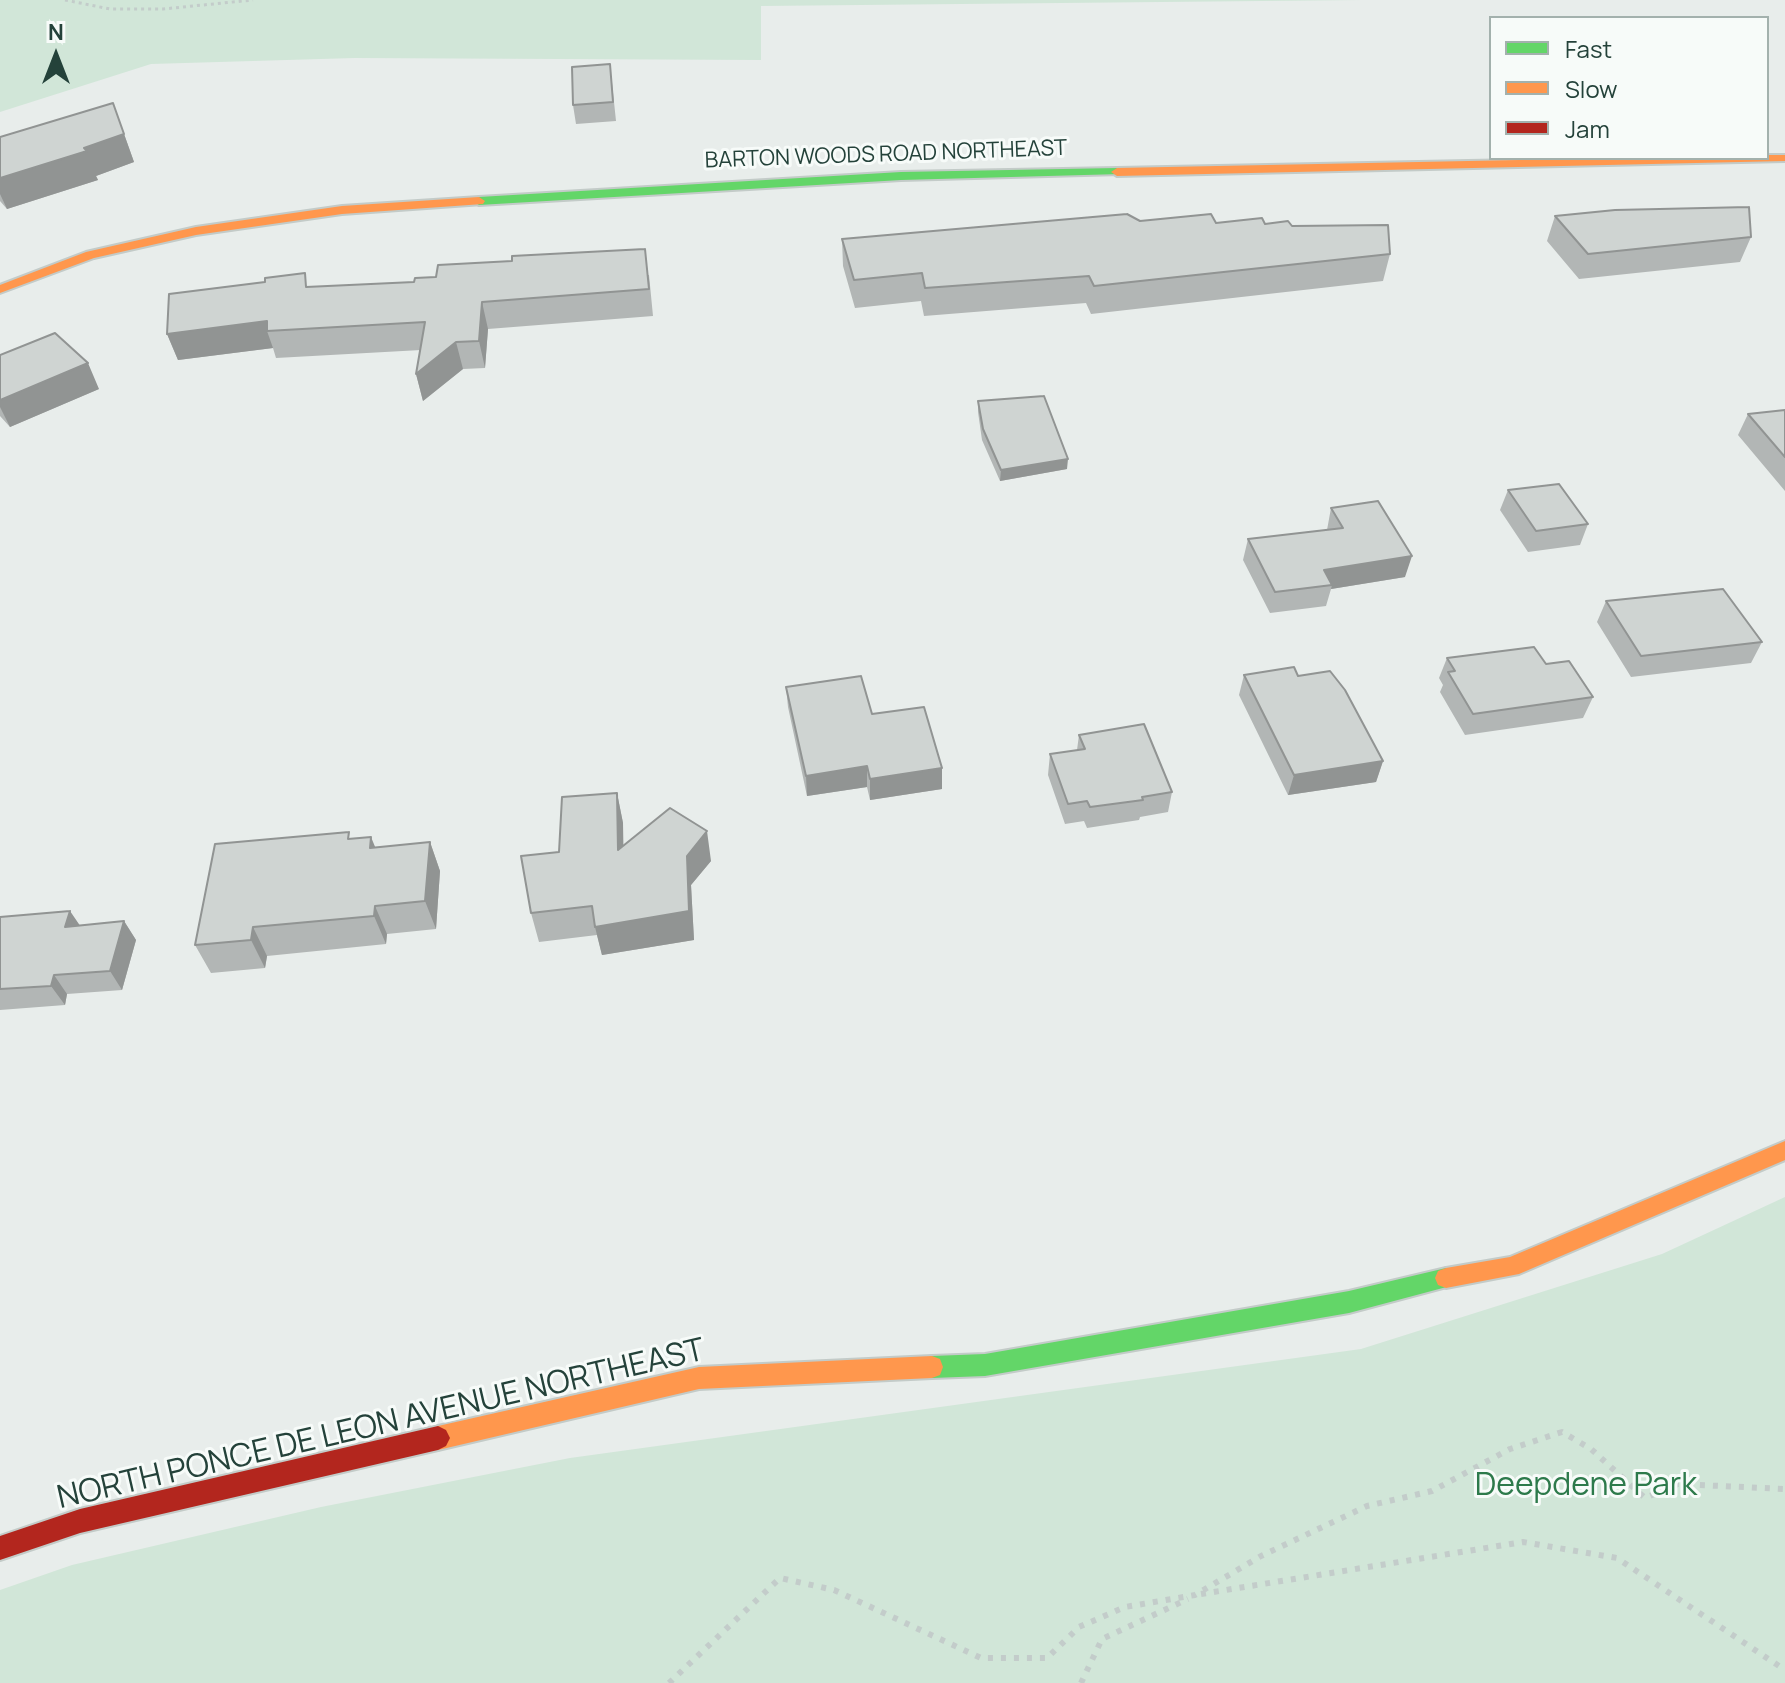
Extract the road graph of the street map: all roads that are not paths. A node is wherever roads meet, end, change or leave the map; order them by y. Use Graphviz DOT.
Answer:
graph roads {
  1 [pos="1687,160"];
  2 [pos="0,289"];
  3 [pos="1785,1150"];
  4 [pos="0,1548"];
  1 -- 2 [label="street, BARTON WOODS ROAD NORTHEAST"];
  3 -- 4 [label="street, NORTH PONCE DE LEON AVENUE NORTHEAST"];
}
